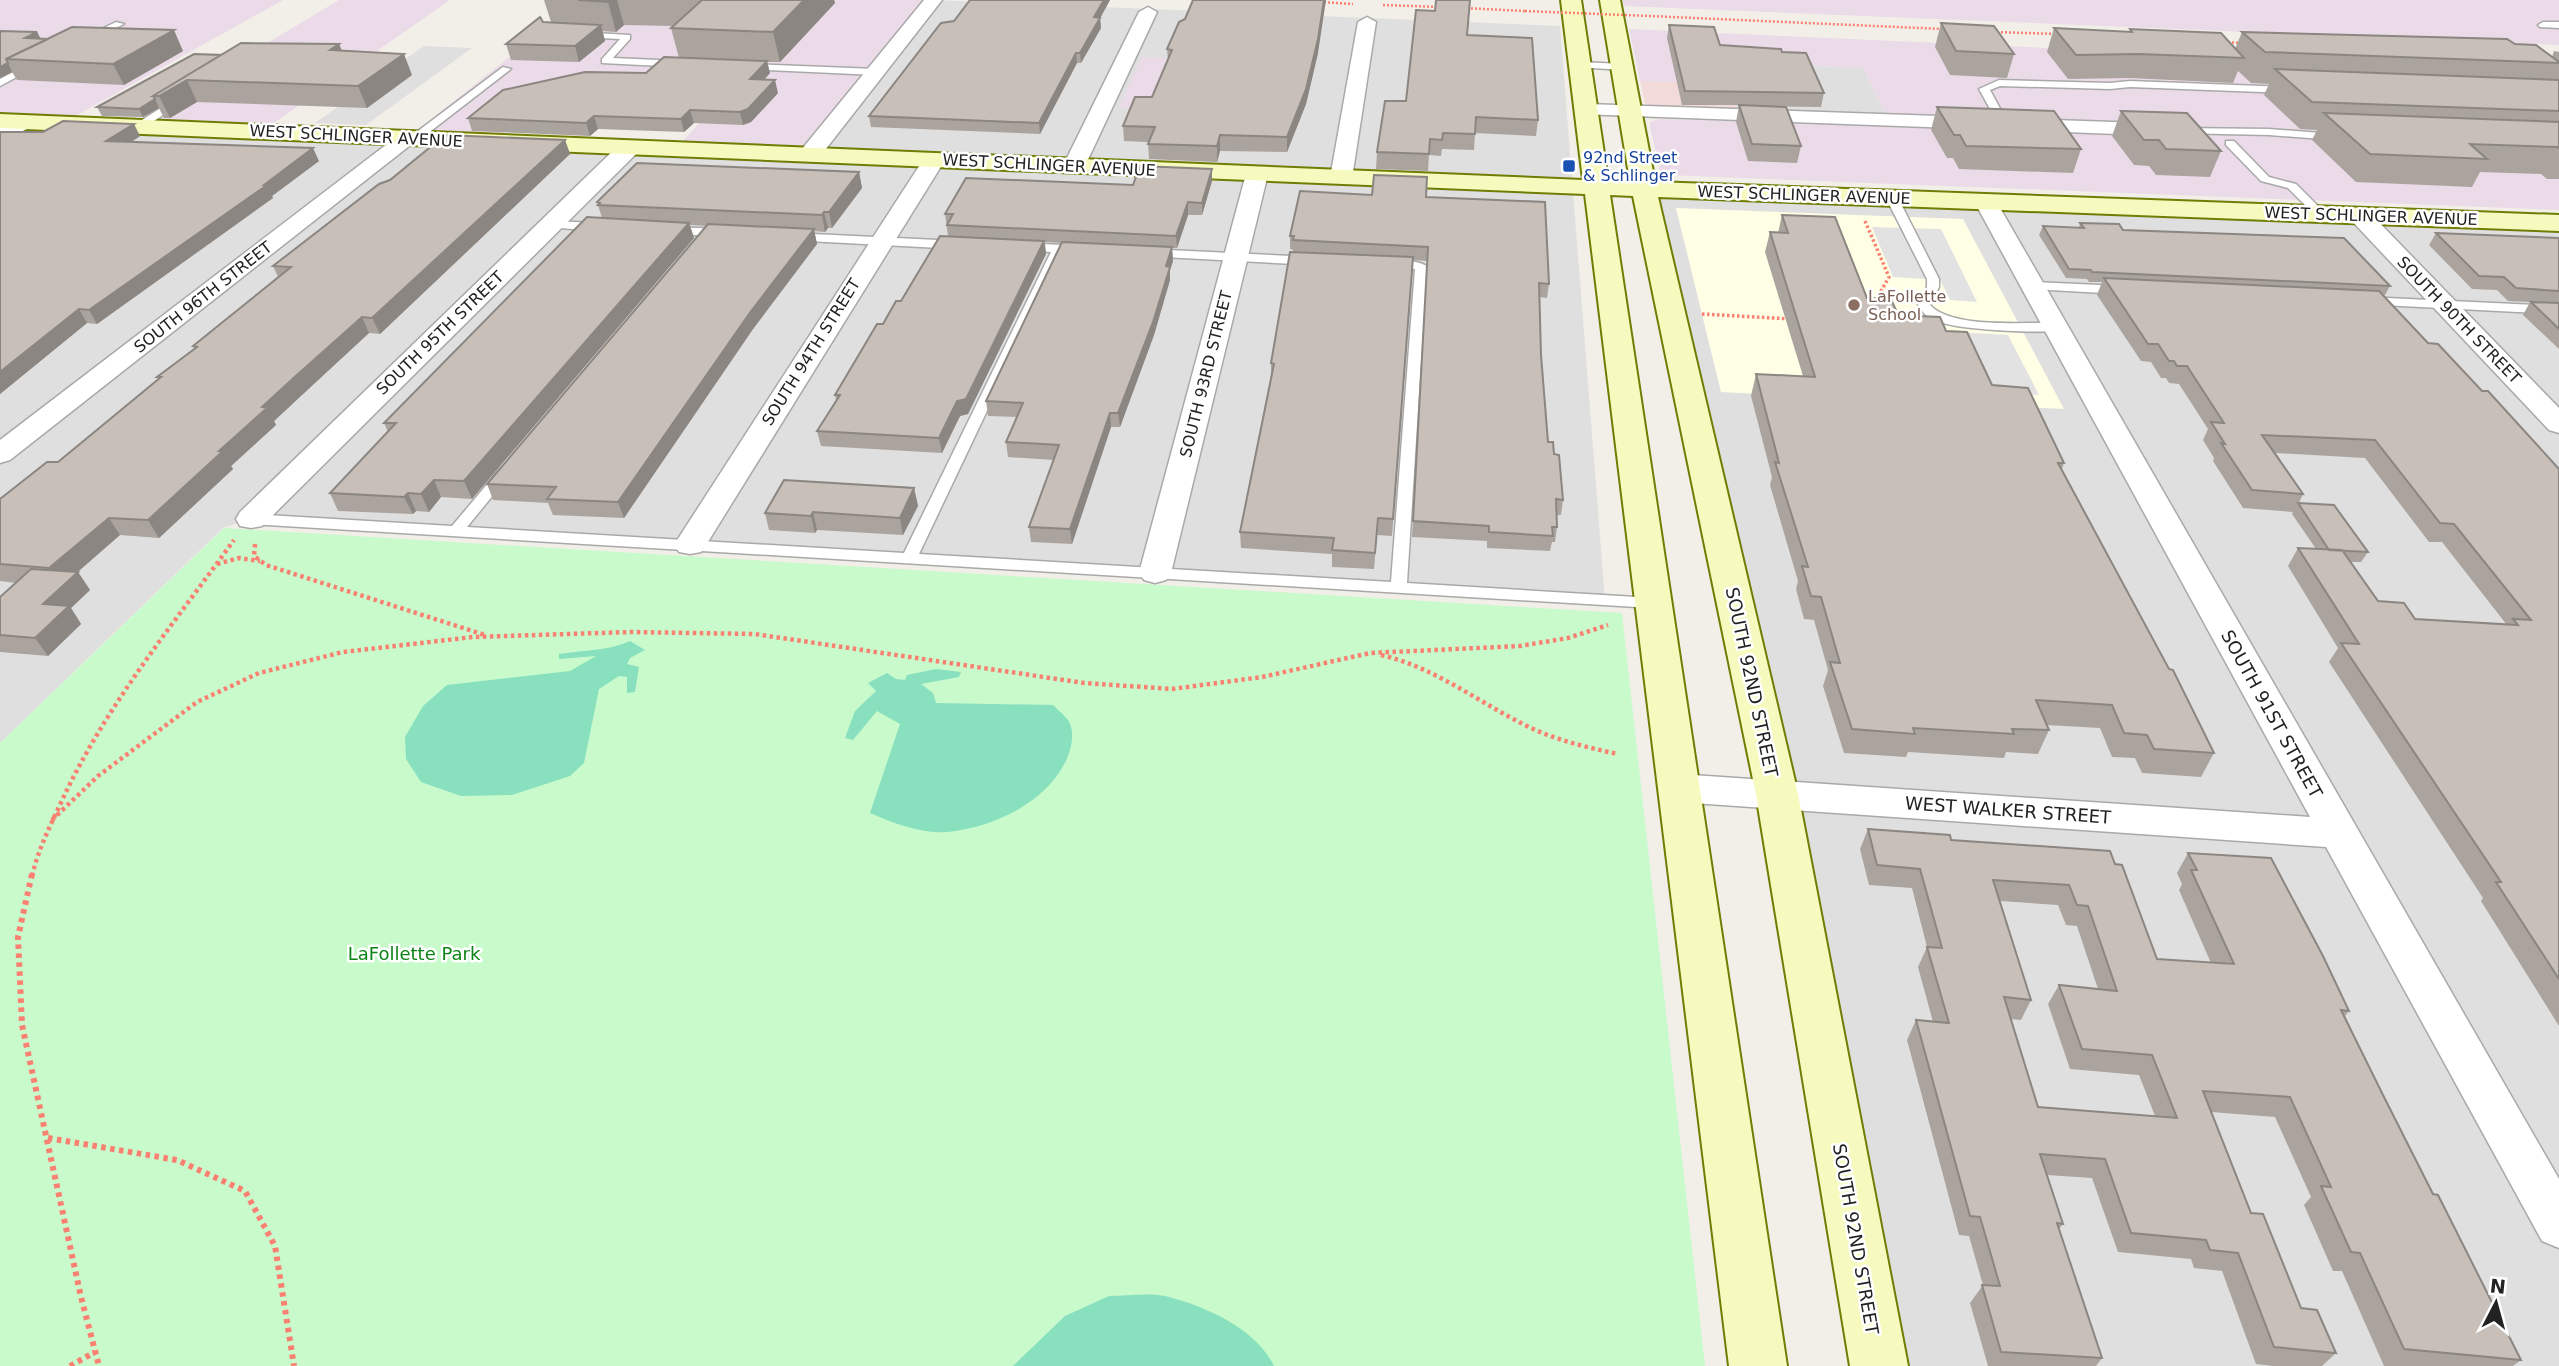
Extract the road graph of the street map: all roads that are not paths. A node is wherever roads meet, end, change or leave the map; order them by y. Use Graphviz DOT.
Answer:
graph roads {
  1 [pos="933,0"];
  2 [pos="1571,0"];
  3 [pos="1611,0"];
  4 [pos="1368,10"];
  5 [pos="1148,12"];
  6 [pos="119,24"];
  7 [pos="2543,24"];
  8 [pos="2559,25"];
  9 [pos="564,34"];
  10 [pos="76,43"];
  11 [pos="44,60"];
  12 [pos="687,64"];
  13 [pos="1580,65"];
  14 [pos="741,66"];
  15 [pos="1623,67"];
  16 [pos="506,69"];
  17 [pos="876,72"];
  18 [pos="0,83"];
  19 [pos="2303,91"];
  20 [pos="194,92"];
  21 [pos="1587,110"];
  22 [pos="1632,113"];
  23 [pos="0,121"];
  24 [pos="26,122"];
  25 [pos="2004,125"];
  26 [pos="138,127"];
  27 [pos="2149,129"];
  28 [pos="2168,130"];
  29 [pos="0,136"];
  30 [pos="2352,137"];
  31 [pos="410,139"];
  32 [pos="2230,143"];
  33 [pos="629,148"];
  34 [pos="810,154"];
  35 [pos="934,160"];
  36 [pos="1074,166"];
  37 [pos="1257,174"];
  38 [pos="1341,178"];
  39 [pos="1595,187"];
  40 [pos="1644,189"];
  41 [pos="1892,198"];
  42 [pos="1985,201"];
  43 [pos="2320,214"];
  44 [pos="2359,215"];
  45 [pos="2559,223"];
  46 [pos="550,225"];
  47 [pos="609,228"];
  48 [pos="651,230"];
  49 [pos="733,234"];
  50 [pos="785,236"];
  51 [pos="881,241"];
  52 [pos="975,245"];
  53 [pos="1003,247"];
  54 [pos="1059,249"];
  55 [pos="1098,251"];
  56 [pos="1139,253"];
  57 [pos="1236,257"];
  58 [pos="1328,261"];
  59 [pos="1381,264"];
  60 [pos="2034,286"];
  61 [pos="2141,291"];
  62 [pos="2358,301"];
  63 [pos="2445,305"];
  64 [pos="2559,310"];
  65 [pos="1654,315"];
  66 [pos="2057,327"];
  67 [pos="2559,424"];
  68 [pos="0,454"];
  69 [pos="518,457"];
  70 [pos="261,520"];
  71 [pos="456,531"];
  72 [pos="690,545"];
  73 [pos="909,559"];
  74 [pos="1155,573"];
  75 [pos="1399,588"];
  76 [pos="1653,603"];
  77 [pos="1678,788"];
  78 [pos="1777,794"];
  79 [pos="2337,833"];
  80 [pos="2559,1225"];
  81 [pos="1758,1366"];
  82 [pos="1879,1366"];
  1 -- 17 [label="street"];
  2 -- 13 [label="street, SOUTH 92ND STREET"];
  3 -- 15 [label="street, SOUTH 92ND STREET"];
  4 -- 38 [label="street"];
  5 -- 36 [label="street"];
  6 -- 10 [label="lane"];
  7 -- 8 [label="lane"];
  9 -- 12 [label="lane"];
  11 -- 18 [label="lane"];
  13 -- 15 [label="lane"];
  13 -- 21 [label="street, SOUTH 92ND STREET"];
  14 -- 17 [label="lane"];
  15 -- 22 [label="street, SOUTH 92ND STREET"];
  16 -- 31 [label="lane"];
  17 -- 34 [label="street"];
  19 -- 25 [label="lane"];
  20 -- 26 [label="lane"];
  21 -- 22 [label="street"];
  21 -- 39 [label="street, SOUTH 92ND STREET"];
  22 -- 25 [label="street"];
  22 -- 40 [label="street, SOUTH 92ND STREET"];
  23 -- 24 [label="street, WEST SCHLINGER AVENUE"];
  24 -- 26 [label="street, WEST SCHLINGER AVENUE"];
  24 -- 29 [label="street"];
  25 -- 27 [label="street"];
  26 -- 31 [label="street, WEST SCHLINGER AVENUE"];
  28 -- 30 [label="lane"];
  31 -- 33 [label="street, WEST SCHLINGER AVENUE"];
  31 -- 68 [label="street, SOUTH 96TH STREET"];
  32 -- 43 [label="lane"];
  33 -- 34 [label="street, WEST SCHLINGER AVENUE"];
  33 -- 46 [label="street, SOUTH 95TH STREET"];
  34 -- 35 [label="street, WEST SCHLINGER AVENUE"];
  35 -- 36 [label="street, WEST SCHLINGER AVENUE"];
  35 -- 51 [label="street, SOUTH 94TH STREET"];
  36 -- 37 [label="street, WEST SCHLINGER AVENUE"];
  37 -- 38 [label="street, WEST SCHLINGER AVENUE"];
  37 -- 57 [label="street, SOUTH 93RD STREET"];
  38 -- 39 [label="street, WEST SCHLINGER AVENUE"];
  39 -- 40 [label="street, WEST SCHLINGER AVENUE"];
  39 -- 65 [label="street, SOUTH 92ND STREET"];
  40 -- 41 [label="street, WEST SCHLINGER AVENUE"];
  40 -- 65 [label="street, SOUTH 92ND STREET"];
  41 -- 42 [label="street, WEST SCHLINGER AVENUE"];
  41 -- 66 [label="lane"];
  42 -- 43 [label="street, WEST SCHLINGER AVENUE"];
  42 -- 60 [label="street, SOUTH 91ST STREET"];
  43 -- 44 [label="street, WEST SCHLINGER AVENUE"];
  44 -- 45 [label="street, WEST SCHLINGER AVENUE"];
  44 -- 63 [label="street, SOUTH 90TH STREET"];
  46 -- 47 [label="lane"];
  46 -- 70 [label="street, SOUTH 95TH STREET"];
  48 -- 49 [label="lane"];
  50 -- 51 [label="lane"];
  51 -- 52 [label="lane"];
  51 -- 72 [label="street, SOUTH 94TH STREET"];
  53 -- 54 [label="lane"];
  54 -- 55 [label="lane"];
  54 -- 73 [label="lane"];
  56 -- 57 [label="lane"];
  57 -- 58 [label="lane"];
  57 -- 74 [label="street, SOUTH 93RD STREET"];
  59 -- 75 [label="lane"];
  60 -- 61 [label="lane"];
  60 -- 66 [label="street, SOUTH 91ST STREET"];
  62 -- 63 [label="lane"];
  63 -- 64 [label="lane"];
  63 -- 67 [label="street, SOUTH 90TH STREET"];
  65 -- 76 [label="street, SOUTH 92ND STREET"];
  65 -- 78 [label="street, SOUTH 92ND STREET"];
  66 -- 79 [label="street, SOUTH 91ST STREET"];
  69 -- 71 [label="lane"];
  70 -- 71 [label="lane"];
  71 -- 72 [label="lane"];
  72 -- 73 [label="lane"];
  73 -- 74 [label="lane"];
  74 -- 75 [label="lane"];
  75 -- 76 [label="lane"];
  76 -- 77 [label="street, SOUTH 92ND STREET"];
  77 -- 78 [label="street, WEST WALKER STREET"];
  77 -- 81 [label="street, SOUTH 92ND STREET"];
  78 -- 79 [label="street, WEST WALKER STREET"];
  78 -- 82 [label="street, SOUTH 92ND STREET"];
  79 -- 80 [label="street, SOUTH 91ST STREET"];
}
